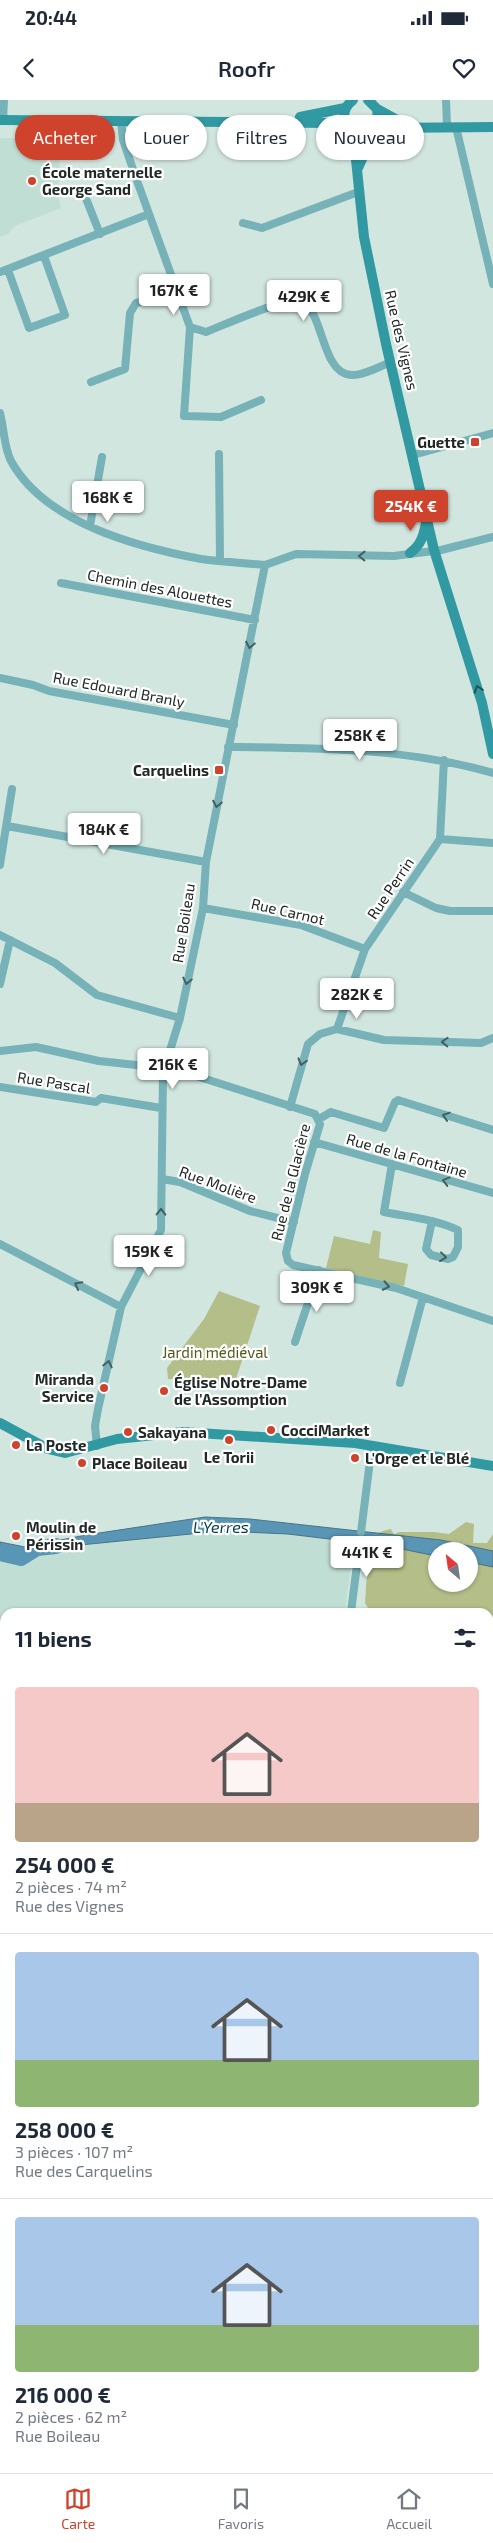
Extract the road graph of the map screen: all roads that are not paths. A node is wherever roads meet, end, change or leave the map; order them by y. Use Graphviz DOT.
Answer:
graph roads {
  1 [pos="4,100"];
  2 [pos="446,100"];
  3 [pos="351,102"];
  4 [pos="372,103"];
  5 [pos="345,115"];
  6 [pos="392,115"];
  7 [pos="306,117"];
  8 [pos="2,120"];
  9 [pos="121,122"];
  10 [pos="217,122"];
  11 [pos="493,126"];
  12 [pos="424,127"];
  13 [pos="451,127"];
  14 [pos="356,160"];
  15 [pos="362,160"];
  16 [pos="358,168"];
  17 [pos="83,191"];
  18 [pos="358,192"];
  19 [pos="149,214"];
  20 [pos="243,223"];
  21 [pos="100,234"];
  22 [pos="44,256"];
  23 [pos="4,271"];
  24 [pos="493,284"];
  25 [pos="178,293"];
  26 [pos="190,327"];
  27 [pos="391,362"];
  28 [pos="90,382"];
  29 [pos="261,400"];
  30 [pos="0,413"];
  31 [pos="493,433"];
  32 [pos="219,454"];
  33 [pos="413,455"];
  34 [pos="102,457"];
  35 [pos="427,519"];
  36 [pos="90,526"];
  37 [pos="493,537"];
  38 [pos="434,550"];
  39 [pos="410,553"];
  40 [pos="220,560"];
  41 [pos="265,565"];
  42 [pos="61,583"];
  43 [pos="255,620"];
  44 [pos="0,678"];
  45 [pos="234,725"];
  46 [pos="228,747"];
  47 [pos="493,754"];
  48 [pos="444,760"];
  49 [pos="493,773"];
  50 [pos="12,789"];
  51 [pos="7,826"];
  52 [pos="440,839"];
  53 [pos="493,843"];
  54 [pos="206,862"];
  55 [pos="0,865"];
  56 [pos="403,892"];
  57 [pos="203,908"];
  58 [pos="493,911"];
  59 [pos="0,935"];
  60 [pos="10,940"];
  61 [pos="366,949"];
  62 [pos="0,984"];
  63 [pos="180,1018"];
  64 [pos="337,1028"];
  65 [pos="493,1038"];
  66 [pos="0,1052"];
  67 [pos="164,1068"];
  68 [pos="0,1087"];
  69 [pos="290,1106"];
  70 [pos="161,1108"];
  71 [pos="319,1119"];
  72 [pos="493,1130"];
  73 [pos="314,1142"];
  74 [pos="392,1164"];
  75 [pos="162,1179"];
  76 [pos="493,1192"];
  77 [pos="432,1221"];
  78 [pos="294,1222"];
  79 [pos="0,1244"];
  80 [pos="318,1270"];
  81 [pos="423,1297"];
  82 [pos="121,1307"];
  83 [pos="493,1321"];
  84 [pos="295,1342"];
  85 [pos="400,1383"];
  86 [pos="0,1423"];
  87 [pos="372,1445"];
  88 [pos="97,1446"];
  89 [pos="493,1466"];
  90 [pos="361,1532"];
  91 [pos="360,1541"];
  92 [pos="352,1608"];
  1 -- 8 [label="street"];
  2 -- 13 [label="street"];
  3 -- 5 [label="street, Rue des Vignes"];
  3 -- 7 [label="street"];
  4 -- 6 [label="street"];
  8 -- 9 [label="street"];
  9 -- 10 [label="street"];
  9 -- 19 [label="street"];
  11 -- 13 [label="street"];
  12 -- 13 [label="street"];
  13 -- 24 [label="street"];
  14 -- 16 [label="street, Rue des Vignes"];
  15 -- 16 [label="street, Rue des Vignes"];
  16 -- 18 [label="street, Rue des Vignes"];
  17 -- 21 [label="street"];
  18 -- 20 [label="street"];
  18 -- 27 [label="street, Rue des Vignes"];
  19 -- 21 [label="street"];
  19 -- 25 [label="street"];
  21 -- 22 [label="street"];
  22 -- 23 [label="street"];
  22 -- 23 [label="street"];
  25 -- 26 [label="street"];
  25 -- 28 [label="street"];
  26 -- 27 [label="street"];
  26 -- 29 [label="street"];
  27 -- 33 [label="street, Rue des Vignes"];
  30 -- 36 [label="street"];
  31 -- 33 [label="street"];
  32 -- 40 [label="street"];
  33 -- 35 [label="street, Rue des Vignes"];
  34 -- 36 [label="street"];
  35 -- 38 [label="street, Rue des Vignes"];
  35 -- 39 [label="street, Rue des Vignes"];
  36 -- 40 [label="street"];
  37 -- 38 [label="street"];
  38 -- 39 [label="street"];
  47 -- 38 [label="street, Rue des Vignes, one-way"];
  39 -- 41 [label="street, one-way"];
  40 -- 41 [label="street"];
  41 -- 43 [label="street, Rue Boileau"];
  42 -- 43 [label="street, Chemin des Alouettes"];
  43 -- 45 [label="street, Rue Boileau, one-way"];
  44 -- 45 [label="street, Rue Edouard Branly"];
  45 -- 46 [label="street, Rue Boileau"];
  46 -- 48 [label="street"];
  46 -- 54 [label="street, Rue Boileau, one-way"];
  48 -- 49 [label="street"];
  48 -- 52 [label="street"];
  50 -- 51 [label="street"];
  51 -- 54 [label="street"];
  51 -- 55 [label="street"];
  52 -- 53 [label="street"];
  52 -- 56 [label="street, Rue Perrin"];
  54 -- 57 [label="street, Rue Boileau"];
  56 -- 58 [label="street"];
  56 -- 61 [label="street, Rue Perrin"];
  57 -- 61 [label="street, Rue Carnot"];
  57 -- 63 [label="street, Rue Boileau, one-way"];
  59 -- 60 [label="street"];
  60 -- 62 [label="street"];
  60 -- 63 [label="street"];
  61 -- 64 [label="street, Rue Perrin"];
  63 -- 67 [label="street, Rue Boileau"];
  65 -- 64 [label="street, one-way"];
  64 -- 69 [label="street, one-way"];
  66 -- 67 [label="street, Rue de la Glacière"];
  67 -- 69 [label="street, Rue de la Glacière"];
  67 -- 70 [label="street, Rue Boileau"];
  68 -- 70 [label="street, Rue Pascal"];
  69 -- 71 [label="street, Rue de la Glacière"];
  70 -- 75 [label="street, Rue Boileau"];
  72 -- 71 [label="street, one-way"];
  71 -- 73 [label="street, Rue de la Glacière"];
  73 -- 74 [label="street, Rue de la Fontaine"];
  73 -- 78 [label="street, Rue de la Glacière"];
  76 -- 74 [label="street, Rue de la Fontaine, one-way"];
  74 -- 77 [label="street"];
  75 -- 78 [label="street, Rue Molière"];
  82 -- 75 [label="street, Rue Boileau, one-way"];
  77 -- 77 [label="street, one-way"];
  78 -- 80 [label="street, Rue de la Glacière"];
  82 -- 79 [label="street, one-way"];
  80 -- 81 [label="street, Rue de la Glacière, one-way"];
  80 -- 84 [label="street"];
  81 -- 83 [label="street, Rue de la Glacière"];
  81 -- 85 [label="street"];
  88 -- 82 [label="street, Rue Boileau, one-way"];
  86 -- 88 [label="street"];
  87 -- 88 [label="street"];
  87 -- 89 [label="street"];
  87 -- 90 [label="street"];
  91 -- 92 [label="street"];
}
